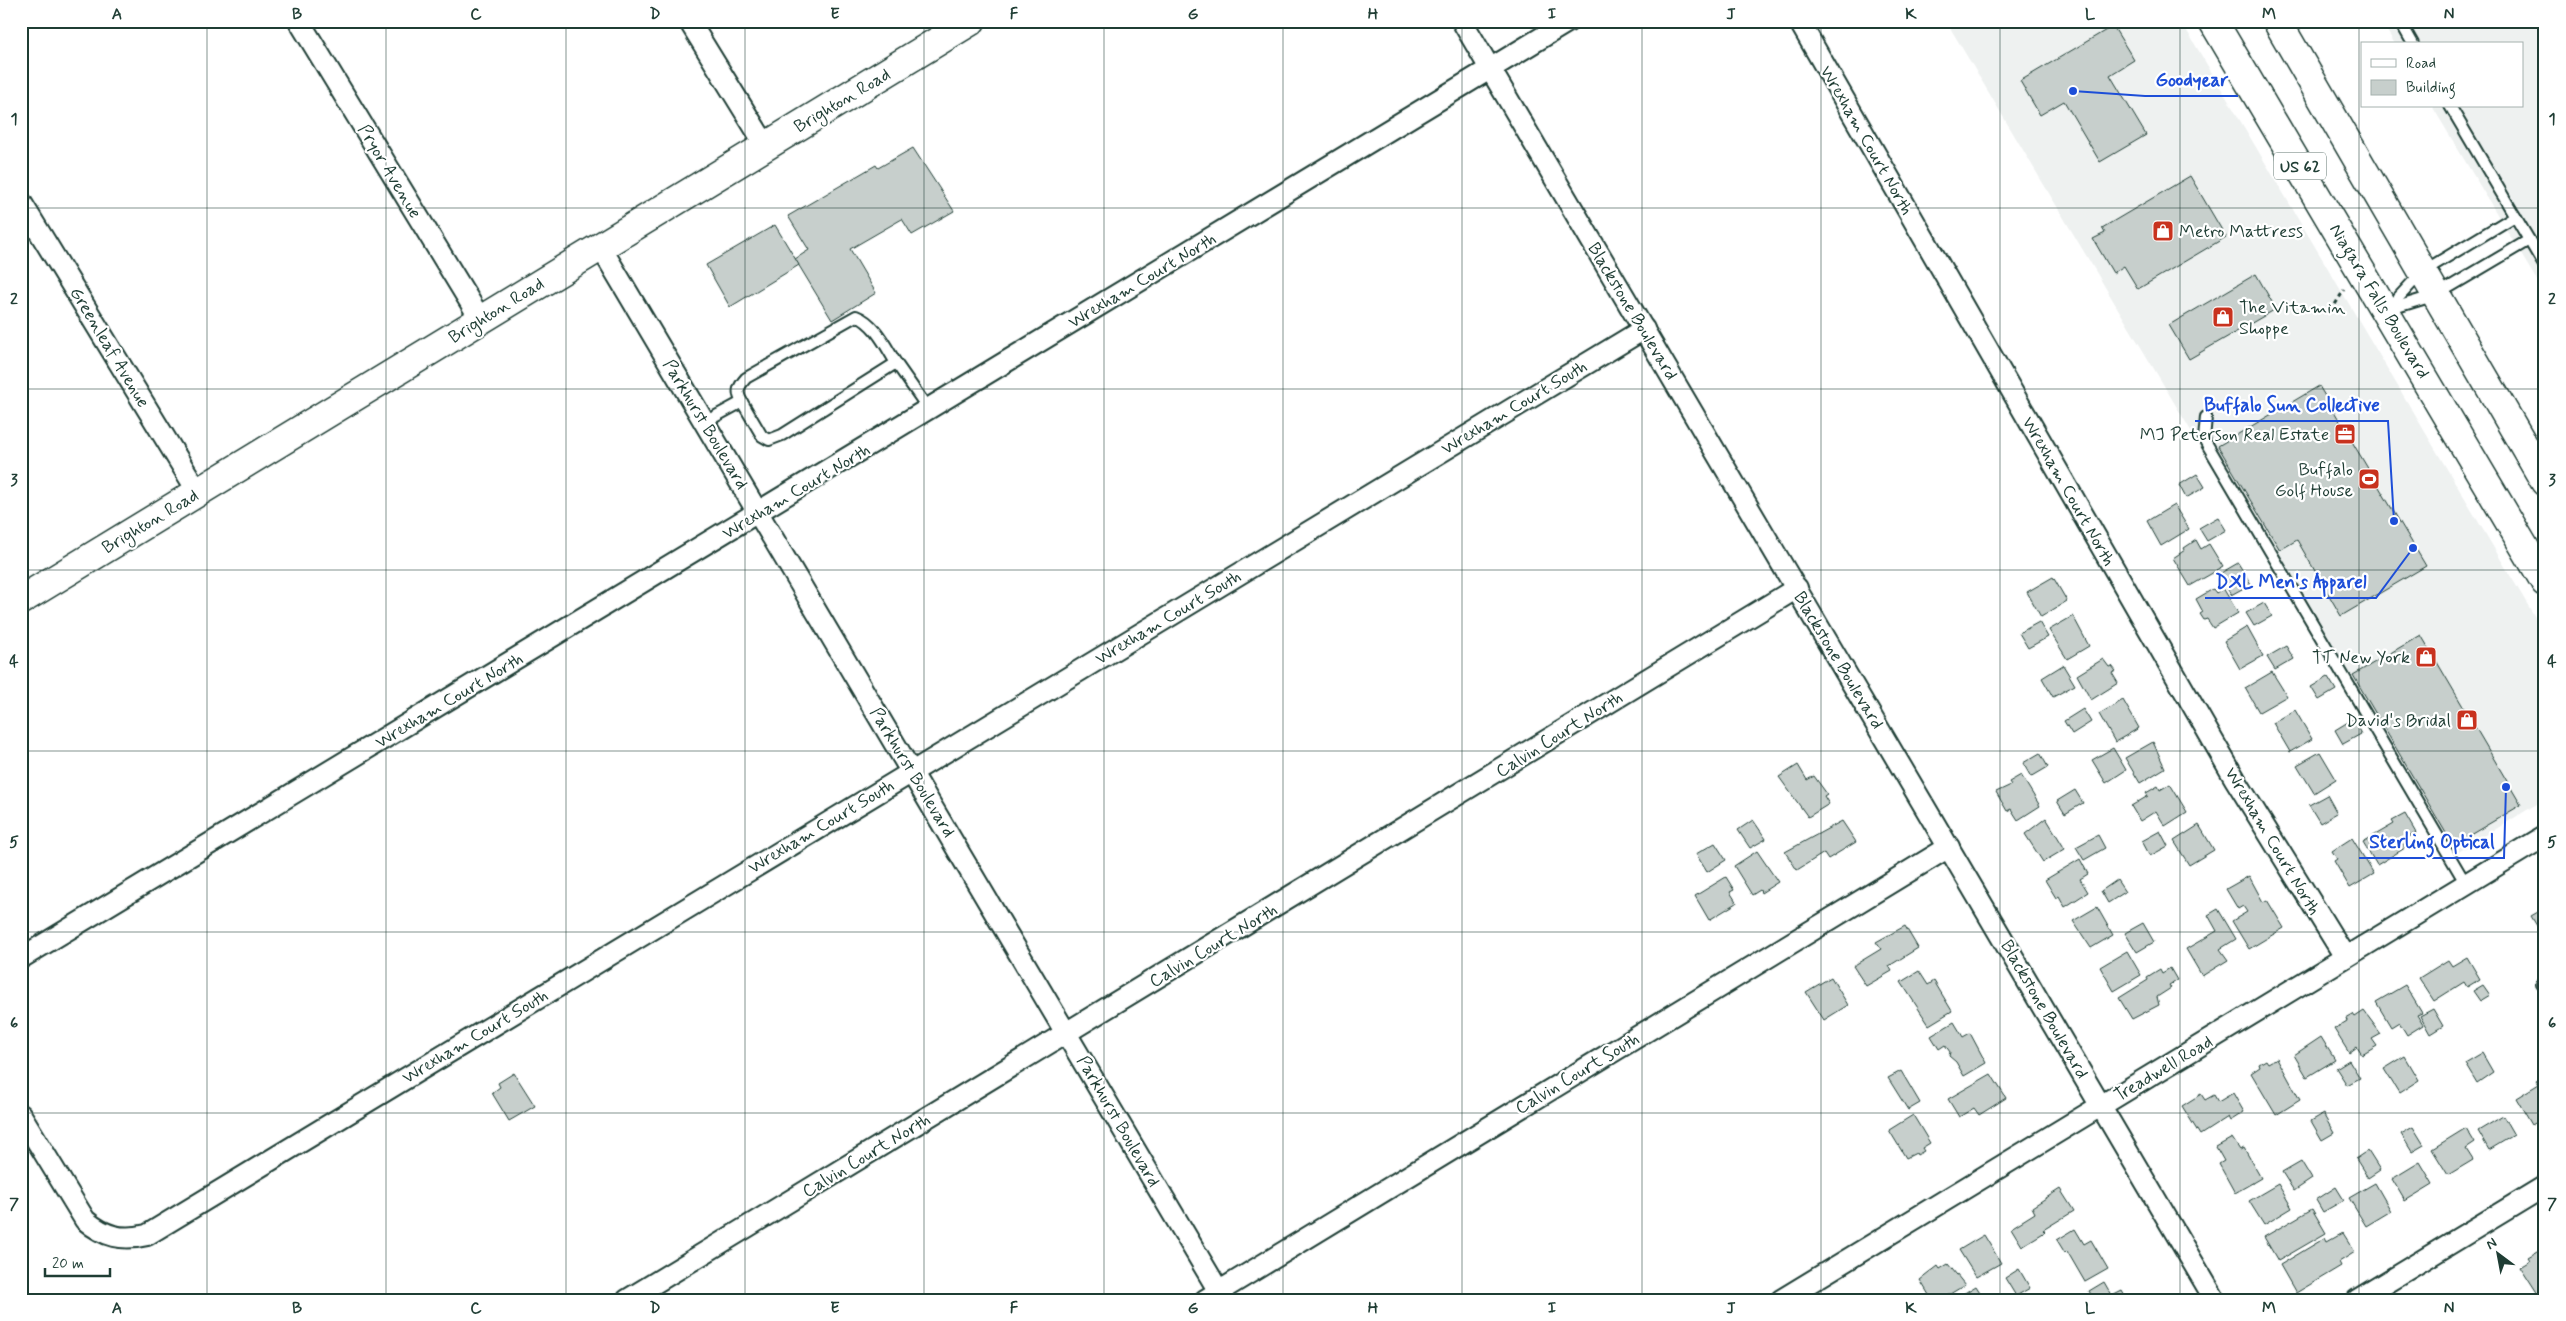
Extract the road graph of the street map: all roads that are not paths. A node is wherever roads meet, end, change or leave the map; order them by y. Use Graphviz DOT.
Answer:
graph roads {
  1 [pos="299,21"];
  2 [pos="689,21"];
  3 [pos="971,21"];
  4 [pos="1462,21"];
  5 [pos="1569,21"];
  6 [pos="1799,21"];
  7 [pos="2213,21"];
  8 [pos="2277,21"];
  9 [pos="2400,21"];
  10 [pos="2412,42"];
  11 [pos="1491,70"];
  12 [pos="2451,108"];
  13 [pos="766,146"];
  14 [pos="21,202"];
  15 [pos="2515,216"];
  16 [pos="2529,240"];
  17 [pos="600,246"];
  18 [pos="2545,267"];
  19 [pos="2422,272"];
  20 [pos="2436,295"];
  21 [pos="2386,311"];
  22 [pos="481,320"];
  23 [pos="1644,328"];
  24 [pos="896,363"];
  25 [pos="742,402"];
  26 [pos="929,410"];
  27 [pos="2206,417"];
  28 [pos="705,422"];
  29 [pos="2545,482"];
  30 [pos="198,492"];
  31 [pos="759,513"];
  32 [pos="2545,582"];
  33 [pos="1797,588"];
  34 [pos="21,600"];
  35 [pos="912,770"];
  36 [pos="2545,836"];
  37 [pos="1949,847"];
  38 [pos="2466,884"];
  39 [pos="2345,957"];
  40 [pos="21,958"];
  41 [pos="1068,1032"];
  42 [pos="2101,1105"];
  43 [pos="24,1127"];
  44 [pos="2545,1186"];
  45 [pos="1216,1297"];
  46 [pos="627,1300"];
  47 [pos="1781,1300"];
  48 [pos="2214,1300"];
  49 [pos="2357,1300"];
  1 -- 22 [label="street, Pryor Avenue"];
  2 -- 13 [label="street"];
  3 -- 13 [label="main road, Brighton Road"];
  4 -- 11 [label="street, Blackstone Boulevard"];
  5 -- 11 [label="street, Wrexham Court North"];
  6 -- 39 [label="street, Wrexham Court North"];
  7 -- 21 [label="main road, Niagara Falls Boulevard / US 62"];
  8 -- 19 [label="main road, US 62"];
  9 -- 10 [label="lane"];
  11 -- 23 [label="street, Blackstone Boulevard"];
  11 -- 26 [label="street, Wrexham Court North"];
  12 -- 15 [label="lane"];
  13 -- 17 [label="main road, Brighton Road"];
  14 -- 30 [label="street, Greenleaf Avenue"];
  15 -- 16 [label="lane"];
  15 -- 19 [label="lane"];
  16 -- 18 [label="lane"];
  16 -- 20 [label="lane"];
  17 -- 22 [label="main road, Brighton Road"];
  17 -- 28 [label="street, Parkhurst Boulevard"];
  19 -- 20 [label="main road, US 62"];
  19 -- 21 [label="lane"];
  20 -- 21 [label="lane"];
  20 -- 29 [label="main road, US 62"];
  21 -- 32 [label="main road, Niagara Falls Boulevard / US 62"];
  22 -- 30 [label="main road, Brighton Road"];
  23 -- 33 [label="street, Blackstone Boulevard"];
  23 -- 35 [label="street, Wrexham Court South"];
  24 -- 25 [label="lane"];
  24 -- 25 [label="lane"];
  24 -- 26 [label="lane"];
  25 -- 28 [label="lane"];
  26 -- 31 [label="street, Wrexham Court North"];
  27 -- 38 [label="lane"];
  28 -- 31 [label="street, Parkhurst Boulevard"];
  30 -- 34 [label="main road, Brighton Road"];
  31 -- 35 [label="street, Parkhurst Boulevard"];
  31 -- 40 [label="street, Wrexham Court North"];
  33 -- 37 [label="street, Blackstone Boulevard"];
  33 -- 41 [label="street, Calvin Court North"];
  35 -- 41 [label="street, Parkhurst Boulevard"];
  35 -- 43 [label="street, Wrexham Court South"];
  36 -- 38 [label="street, Treadwell Road"];
  37 -- 42 [label="street, Blackstone Boulevard"];
  37 -- 45 [label="street, Calvin Court South"];
  38 -- 39 [label="street, Treadwell Road"];
  39 -- 42 [label="street, Treadwell Road"];
  41 -- 45 [label="street, Parkhurst Boulevard"];
  41 -- 46 [label="street, Calvin Court North"];
  42 -- 47 [label="street, Treadwell Road"];
  42 -- 48 [label="street, Blackstone Boulevard"];
  44 -- 49 [label="street"];
}
